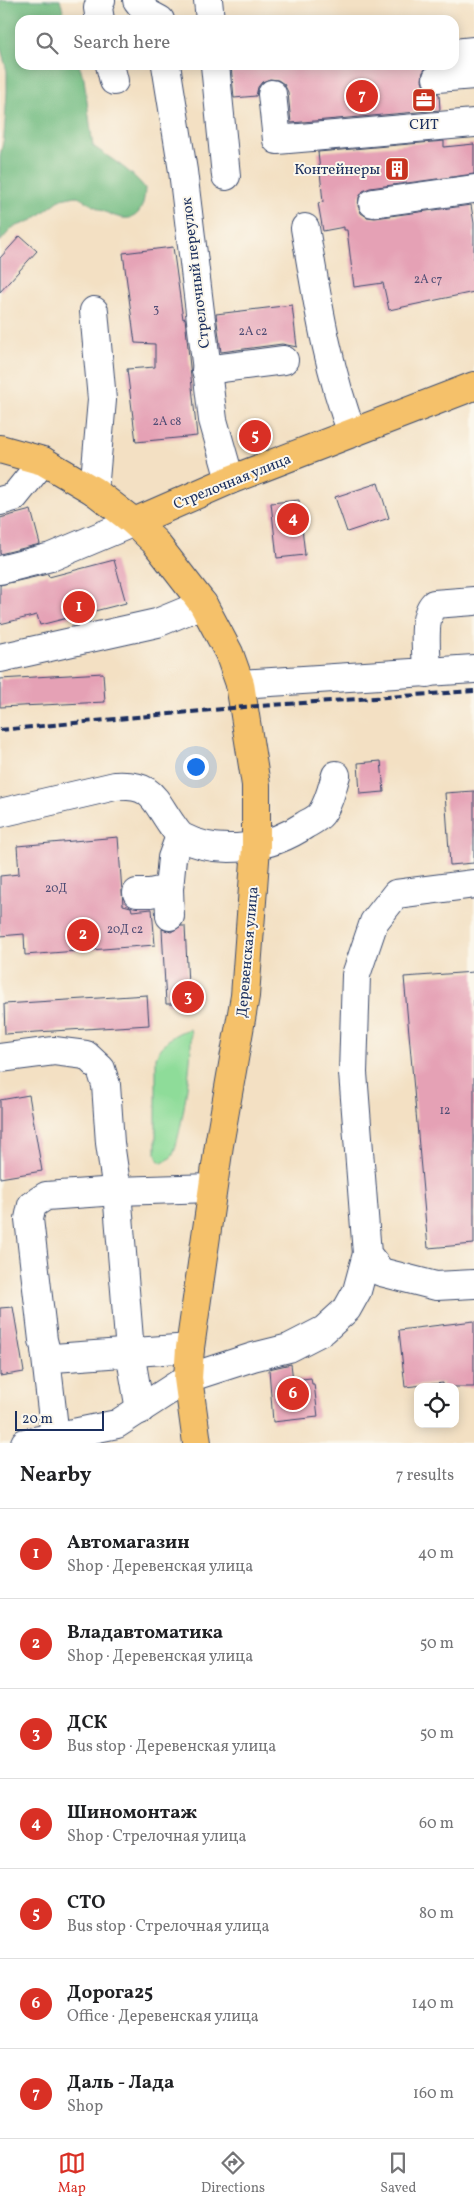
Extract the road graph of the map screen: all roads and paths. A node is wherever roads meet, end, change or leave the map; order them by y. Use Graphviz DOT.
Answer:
graph roads {
  1 [pos="101,0"];
  2 [pos="137,0"];
  3 [pos="157,0"];
  4 [pos="208,0"];
  5 [pos="99,15"];
  6 [pos="151,15"];
  7 [pos="159,15"];
  8 [pos="210,15"];
  9 [pos="474,51"];
  10 [pos="459,52"];
  11 [pos="167,70"];
  12 [pos="215,70"];
  13 [pos="474,75"];
  14 [pos="437,78"];
  15 [pos="272,94"];
  16 [pos="474,123"];
  17 [pos="226,176"];
  18 [pos="474,189"];
  19 [pos="373,203"];
  20 [pos="305,228"];
  21 [pos="94,311"];
  22 [pos="284,360"];
  23 [pos="206,370"];
  24 [pos="474,386"];
  25 [pos="352,434"];
  26 [pos="0,449"];
  27 [pos="43,461"];
  28 [pos="230,480"];
  29 [pos="94,491"];
  30 [pos="0,501"];
  31 [pos="134,522"];
  32 [pos="0,570"];
  33 [pos="474,601"];
  34 [pos="203,604"];
  35 [pos="0,658"];
  36 [pos="474,669"];
  37 [pos="427,673"];
  38 [pos="240,684"];
  39 [pos="336,775"];
  40 [pos="0,813"];
  41 [pos="180,836"];
  42 [pos="256,847"];
  43 [pos="474,884"];
  44 [pos="136,893"];
  45 [pos="0,1058"];
  46 [pos="212,1188"];
  47 [pos="117,1191"];
  48 [pos="367,1254"];
  49 [pos="474,1284"];
  50 [pos="190,1348"];
  51 [pos="45,1349"];
  52 [pos="130,1352"];
  53 [pos="189,1380"];
  54 [pos="140,1410"];
  55 [pos="56,1437"];
  56 [pos="25,1443"];
  57 [pos="197,1443"];
  1 -- 5 [label="lane"];
  2 -- 6 [label="lane"];
  3 -- 7 [label="lane"];
  4 -- 8 [label="lane"];
  9 -- 10 [label="lane"];
  11 -- 23 [label="lane, Стрелочный переулок"];
  12 -- 17 [label="lane"];
  13 -- 14 [label="lane"];
  15 -- 16 [label="lane"];
  18 -- 19 [label="lane"];
  20 -- 25 [label="lane"];
  21 -- 29 [label="lane"];
  22 -- 23 [label="lane"];
  23 -- 28 [label="lane, Стрелочный переулок"];
  24 -- 25 [label="main road, Стрелочная улица"];
  25 -- 28 [label="main road, Стрелочная улица"];
  26 -- 27 [label="main road"];
  27 -- 29 [label="main road"];
  27 -- 30 [label="lane"];
  28 -- 31 [label="main road, Стрелочная улица"];
  29 -- 31 [label="main road"];
  31 -- 32 [label="lane"];
  31 -- 34 [label="main road, Деревенская улица"];
  33 -- 37 [label="lane"];
  34 -- 35 [label="lane"];
  34 -- 38 [label="main road, Деревенская улица"];
  36 -- 37 [label="lane"];
  37 -- 38 [label="lane"];
  38 -- 42 [label="main road, Деревенская улица"];
  39 -- 42 [label="lane"];
  40 -- 41 [label="lane"];
  41 -- 42 [label="lane"];
  41 -- 44 [label="lane"];
  42 -- 46 [label="main road, Деревенская улица"];
  43 -- 48 [label="lane"];
  45 -- 47 [label="lane"];
  46 -- 47 [label="lane"];
  46 -- 50 [label="main road, Деревенская улица"];
  47 -- 51 [label="lane"];
  47 -- 52 [label="lane"];
  48 -- 49 [label="lane"];
  48 -- 53 [label="lane"];
  50 -- 52 [label="lane"];
  50 -- 53 [label="main road, Деревенская улица"];
  51 -- 52 [label="lane"];
  51 -- 55 [label="lane"];
  52 -- 54 [label="lane"];
  53 -- 54 [label="lane"];
  53 -- 57 [label="main road, Деревенская улица"];
  54 -- 55 [label="lane"];
  55 -- 56 [label="lane"];
}
